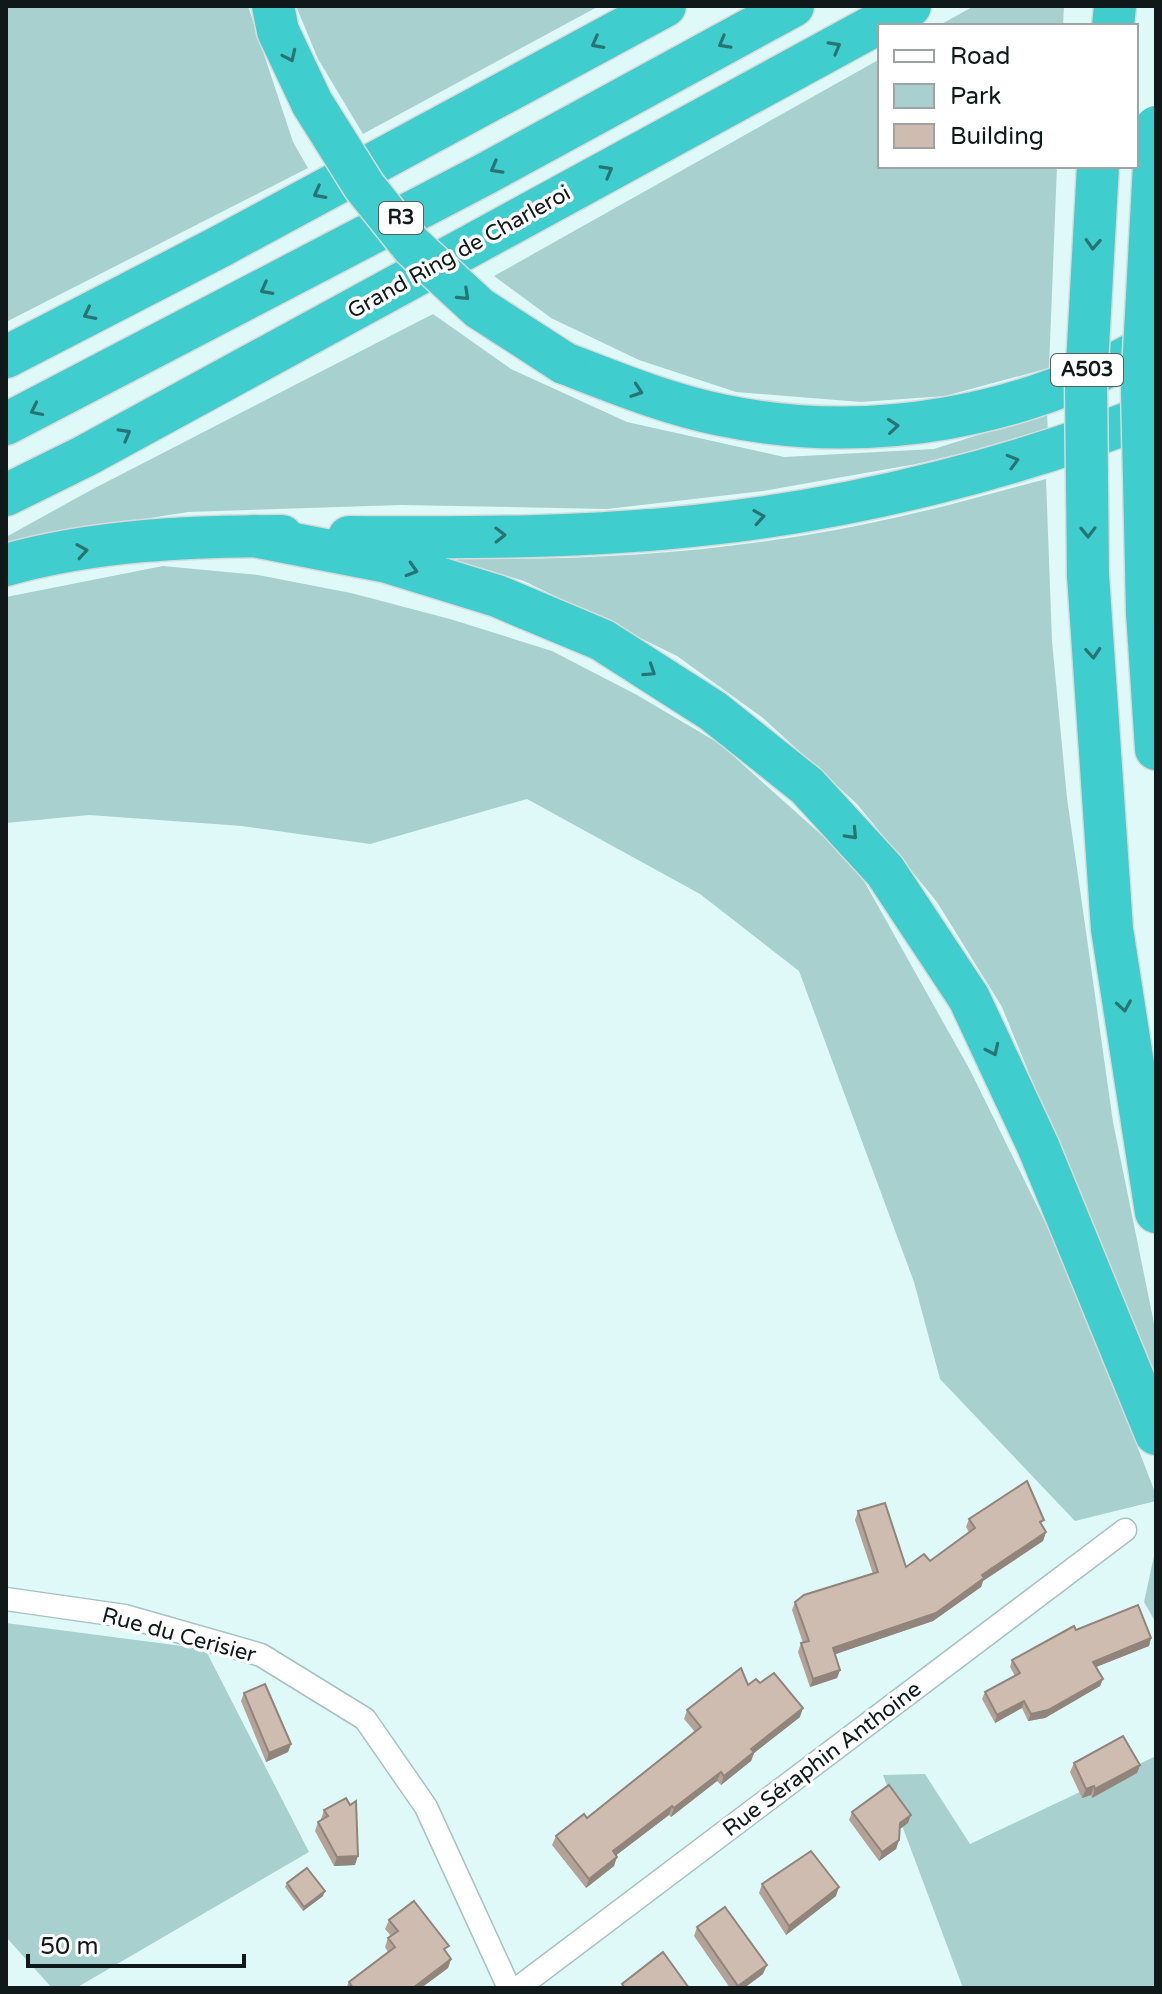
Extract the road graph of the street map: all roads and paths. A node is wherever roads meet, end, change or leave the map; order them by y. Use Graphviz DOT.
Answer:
graph roads {
  1 [pos="273,6"];
  2 [pos="665,6"];
  3 [pos="793,6"];
  4 [pos="910,6"];
  5 [pos="1156,127"];
  6 [pos="1098,168"];
  7 [pos="1156,341"];
  8 [pos="6,357"];
  9 [pos="1156,412"];
  10 [pos="6,424"];
  11 [pos="6,495"];
  12 [pos="254,536"];
  13 [pos="6,565"];
  14 [pos="1156,749"];
  15 [pos="1156,1212"];
  16 [pos="1156,1434"];
  17 [pos="1125,1530"];
  18 [pos="6,1599"];
  19 [pos="522,1986"];
  1 -- 7 [label="highway, one-way, bridge"];
  2 -- 8 [label="highway, one-way"];
  3 -- 10 [label="highway, R3, one-way"];
  11 -- 4 [label="highway, Grand Ring de Charleroi / R3, one-way"];
  5 -- 14 [label="highway, A503, bridge"];
  6 -- 15 [label="highway, A503, one-way, bridge"];
  12 -- 9 [label="highway, one-way"];
  13 -- 12 [label="highway, one-way"];
  12 -- 16 [label="highway, one-way"];
  17 -- 19 [label="street, Rue Séraphin Anthoine"];
  18 -- 19 [label="street, Rue du Cerisier"];
}
